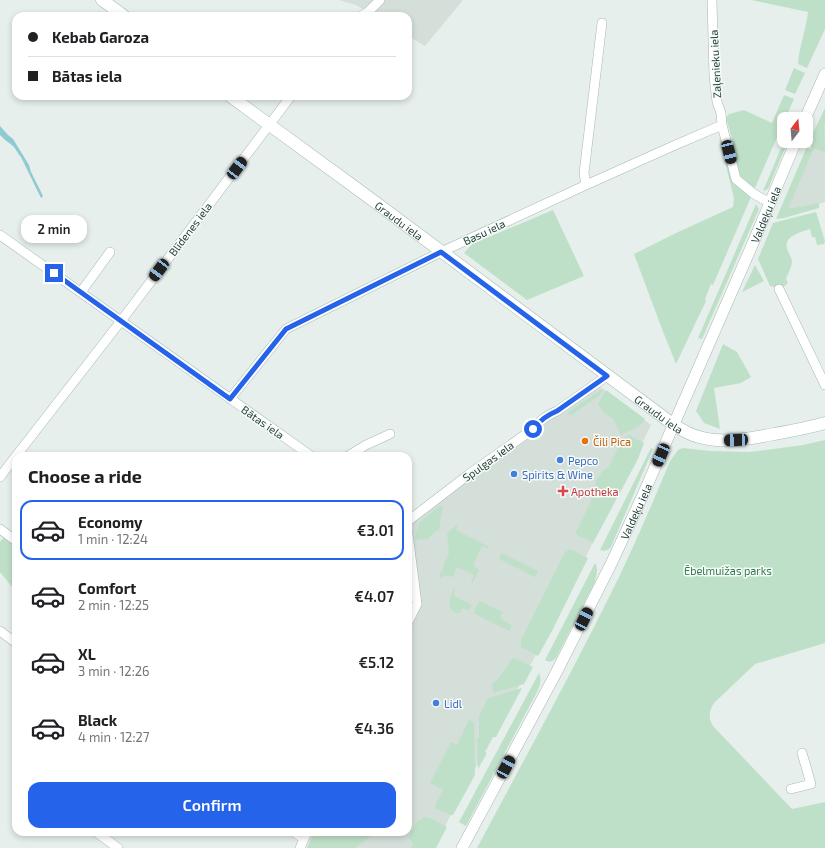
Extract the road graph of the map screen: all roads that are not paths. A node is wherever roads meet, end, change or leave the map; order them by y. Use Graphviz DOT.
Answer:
graph roads {
  1 [pos="102,0"];
  2 [pos="380,0"];
  3 [pos="712,0"];
  4 [pos="118,12"];
  5 [pos="368,12"];
  6 [pos="602,23"];
  7 [pos="825,74"];
  8 [pos="235,100"];
  9 [pos="288,100"];
  10 [pos="809,112"];
  11 [pos="269,126"];
  12 [pos="722,126"];
  13 [pos="793,148"];
  14 [pos="586,185"];
  15 [pos="770,203"];
  16 [pos="0,235"];
  17 [pos="110,252"];
  18 [pos="441,252"];
  19 [pos="779,289"];
  20 [pos="81,292"];
  21 [pos="121,321"];
  22 [pos="607,376"];
  23 [pos="825,385"];
  24 [pos="230,399"];
  25 [pos="825,423"];
  26 [pos="674,425"];
  27 [pos="390,434"];
  28 [pos="19,452"];
  29 [pos="305,452"];
  30 [pos="355,452"];
  31 [pos="12,461"];
  32 [pos="0,477"];
  33 [pos="412,518"];
  34 [pos="0,529"];
  35 [pos="12,538"];
  36 [pos="412,565"];
  37 [pos="412,614"];
  38 [pos="0,631"];
  39 [pos="12,639"];
  40 [pos="802,753"];
  41 [pos="791,789"];
  42 [pos="102,836"];
  43 [pos="306,836"];
  44 [pos="118,848"];
  45 [pos="300,848"];
  46 [pos="462,848"];
  1 -- 4 [label="main road"];
  2 -- 5 [label="street"];
  3 -- 12 [label="street, Zaļenieku iela"];
  6 -- 14 [label="street"];
  7 -- 10 [label="street"];
  8 -- 11 [label="main road, Graudu iela"];
  9 -- 11 [label="street, Blīdenes iela"];
  11 -- 18 [label="main road, Graudu iela"];
  11 -- 21 [label="street, Blīdenes iela"];
  12 -- 14 [label="street, Basu iela"];
  12 -- 15 [label="street, Zaļenieku iela"];
  13 -- 15 [label="street, Valdeķu iela"];
  14 -- 18 [label="street, Basu iela"];
  15 -- 26 [label="street, Valdeķu iela"];
  16 -- 20 [label="street, Bātas iela"];
  17 -- 20 [label="street"];
  18 -- 22 [label="main road, Graudu iela"];
  18 -- 24 [label="street, Basu iela"];
  19 -- 23 [label="street"];
  20 -- 21 [label="street, Bātas iela"];
  21 -- 24 [label="street, Bātas iela"];
  21 -- 28 [label="street, Blīdenes iela"];
  22 -- 26 [label="main road, Graudu iela"];
  22 -- 33 [label="street, Spulgas iela"];
  24 -- 29 [label="street, Bātas iela"];
  25 -- 26 [label="main road, Graudu iela"];
  26 -- 46 [label="street, Valdeķu iela"];
  27 -- 30 [label="street"];
  31 -- 32 [label="street, Blīdenes iela"];
  34 -- 35 [label="street"];
  36 -- 37 [label="street"];
  38 -- 39 [label="street"];
  40 -- 41 [label="street"];
  42 -- 44 [label="street"];
  43 -- 45 [label="street"];
}
